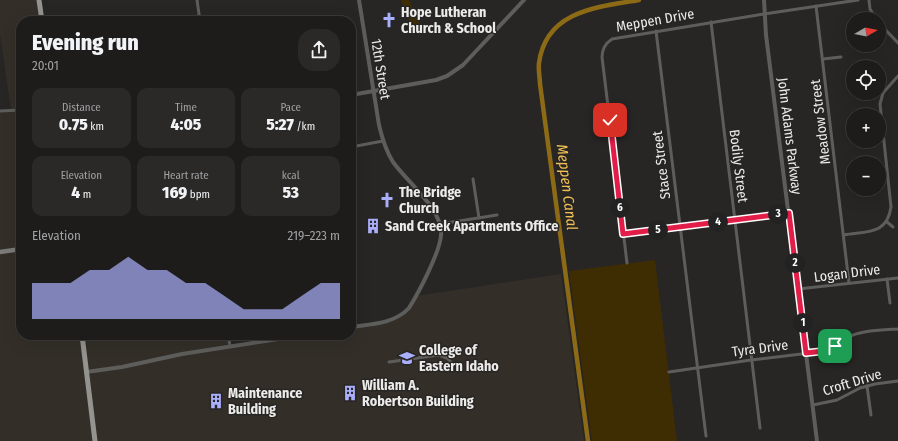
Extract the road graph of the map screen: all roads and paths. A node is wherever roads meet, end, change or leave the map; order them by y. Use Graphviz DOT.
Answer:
graph roads {
  1 [pos="39,0"];
  2 [pos="197,0"];
  3 [pos="359,0"];
  4 [pos="524,0"];
  5 [pos="764,0"];
  6 [pos="858,0"];
  7 [pos="870,0"];
  8 [pos="816,6"];
  9 [pos="872,12"];
  10 [pos="764,14"];
  11 [pos="41,16"];
  12 [pos="199,16"];
  13 [pos="711,22"];
  14 [pos="656,31"];
  15 [pos="886,31"];
  16 [pos="898,43"];
  17 [pos="841,57"];
  18 [pos="823,59"];
  19 [pos="898,76"];
  20 [pos="373,91"];
  21 [pos="356,94"];
  22 [pos="16,110"];
  23 [pos="0,111"];
  24 [pos="383,142"];
  25 [pos="356,146"];
  26 [pos="473,179"];
  27 [pos="789,213"];
  28 [pos="497,215"];
  29 [pos="479,218"];
  30 [pos="735,220"];
  31 [pos="887,222"];
  32 [pos="440,224"];
  33 [pos="680,227"];
  34 [pos="892,227"];
  35 [pos="623,234"];
  36 [pos="844,234"];
  37 [pos="16,250"];
  38 [pos="0,252"];
  39 [pos="627,263"];
  40 [pos="898,278"];
  41 [pos="887,279"];
  42 [pos="849,283"];
  43 [pos="798,290"];
  44 [pos="890,304"];
  45 [pos="356,326"];
  46 [pos="898,329"];
  47 [pos="83,340"];
  48 [pos="229,340"];
  49 [pos="270,340"];
  50 [pos="230,346"];
  51 [pos="806,353"];
  52 [pos="751,360"];
  53 [pos="389,362"];
  54 [pos="452,364"];
  55 [pos="697,368"];
  56 [pos="86,372"];
  57 [pos="669,372"];
  58 [pos="898,381"];
  59 [pos="867,386"];
  60 [pos="812,405"];
  61 [pos="871,415"];
  62 [pos="760,428"];
  63 [pos="706,436"];
  64 [pos="95,441"];
  65 [pos="816,441"];
  1 -- 11 [label="main road"];
  2 -- 12 [label="street"];
  3 -- 20 [label="street, 12th Street"];
  4 -- 20 [label="street"];
  5 -- 10 [label="street, John Adams Parkway"];
  6 -- 8 [label="street, Meppen Drive"];
  7 -- 9 [label="street"];
  8 -- 10 [label="street, Meppen Drive"];
  8 -- 18 [label="street, Meadow Street"];
  10 -- 13 [label="street, Meppen Drive"];
  10 -- 27 [label="street, John Adams Parkway"];
  13 -- 14 [label="street, Meppen Drive"];
  13 -- 30 [label="street, Bodily Street"];
  14 -- 33 [label="street, Stace Street"];
  14 -- 35 [label="street, Meppen Drive"];
  15 -- 16 [label="street"];
  17 -- 18 [label="street"];
  18 -- 36 [label="street, Meadow Street"];
  19 -- 31 [label="street"];
  20 -- 21 [label="street"];
  20 -- 24 [label="street, 12th Street"];
  22 -- 23 [label="street"];
  24 -- 25 [label="street"];
  24 -- 32 [label="street, 12th Street"];
  26 -- 29 [label="street"];
  27 -- 30 [label="street"];
  27 -- 43 [label="street, John Adams Parkway"];
  28 -- 29 [label="street"];
  29 -- 32 [label="street"];
  30 -- 33 [label="street"];
  30 -- 52 [label="street, Bodily Street"];
  31 -- 34 [label="street"];
  31 -- 36 [label="street"];
  32 -- 45 [label="street"];
  33 -- 35 [label="street"];
  33 -- 55 [label="street, Stace Street"];
  35 -- 39 [label="street, Meppen Drive"];
  36 -- 42 [label="street, Meadow Street"];
  37 -- 38 [label="main road"];
  40 -- 41 [label="street, Logan Drive"];
  41 -- 42 [label="street, Logan Drive"];
  41 -- 44 [label="street"];
  42 -- 43 [label="street, Logan Drive"];
  43 -- 51 [label="street, John Adams Parkway"];
  46 -- 51 [label="street, Tyra Drive"];
  47 -- 56 [label="main road"];
  48 -- 50 [label="street"];
  49 -- 50 [label="street"];
  50 -- 56 [label="street"];
  51 -- 52 [label="street, Tyra Drive"];
  51 -- 60 [label="street, John Adams Parkway"];
  52 -- 55 [label="street, Tyra Drive"];
  52 -- 62 [label="street, Bodily Street"];
  53 -- 54 [label="street"];
  55 -- 57 [label="street, Tyra Drive"];
  55 -- 63 [label="street, Stace Street"];
  56 -- 64 [label="main road"];
  58 -- 59 [label="street, Croft Drive"];
  59 -- 60 [label="street, Croft Drive"];
  59 -- 61 [label="street"];
  60 -- 65 [label="street, John Adams Parkway"];
}
